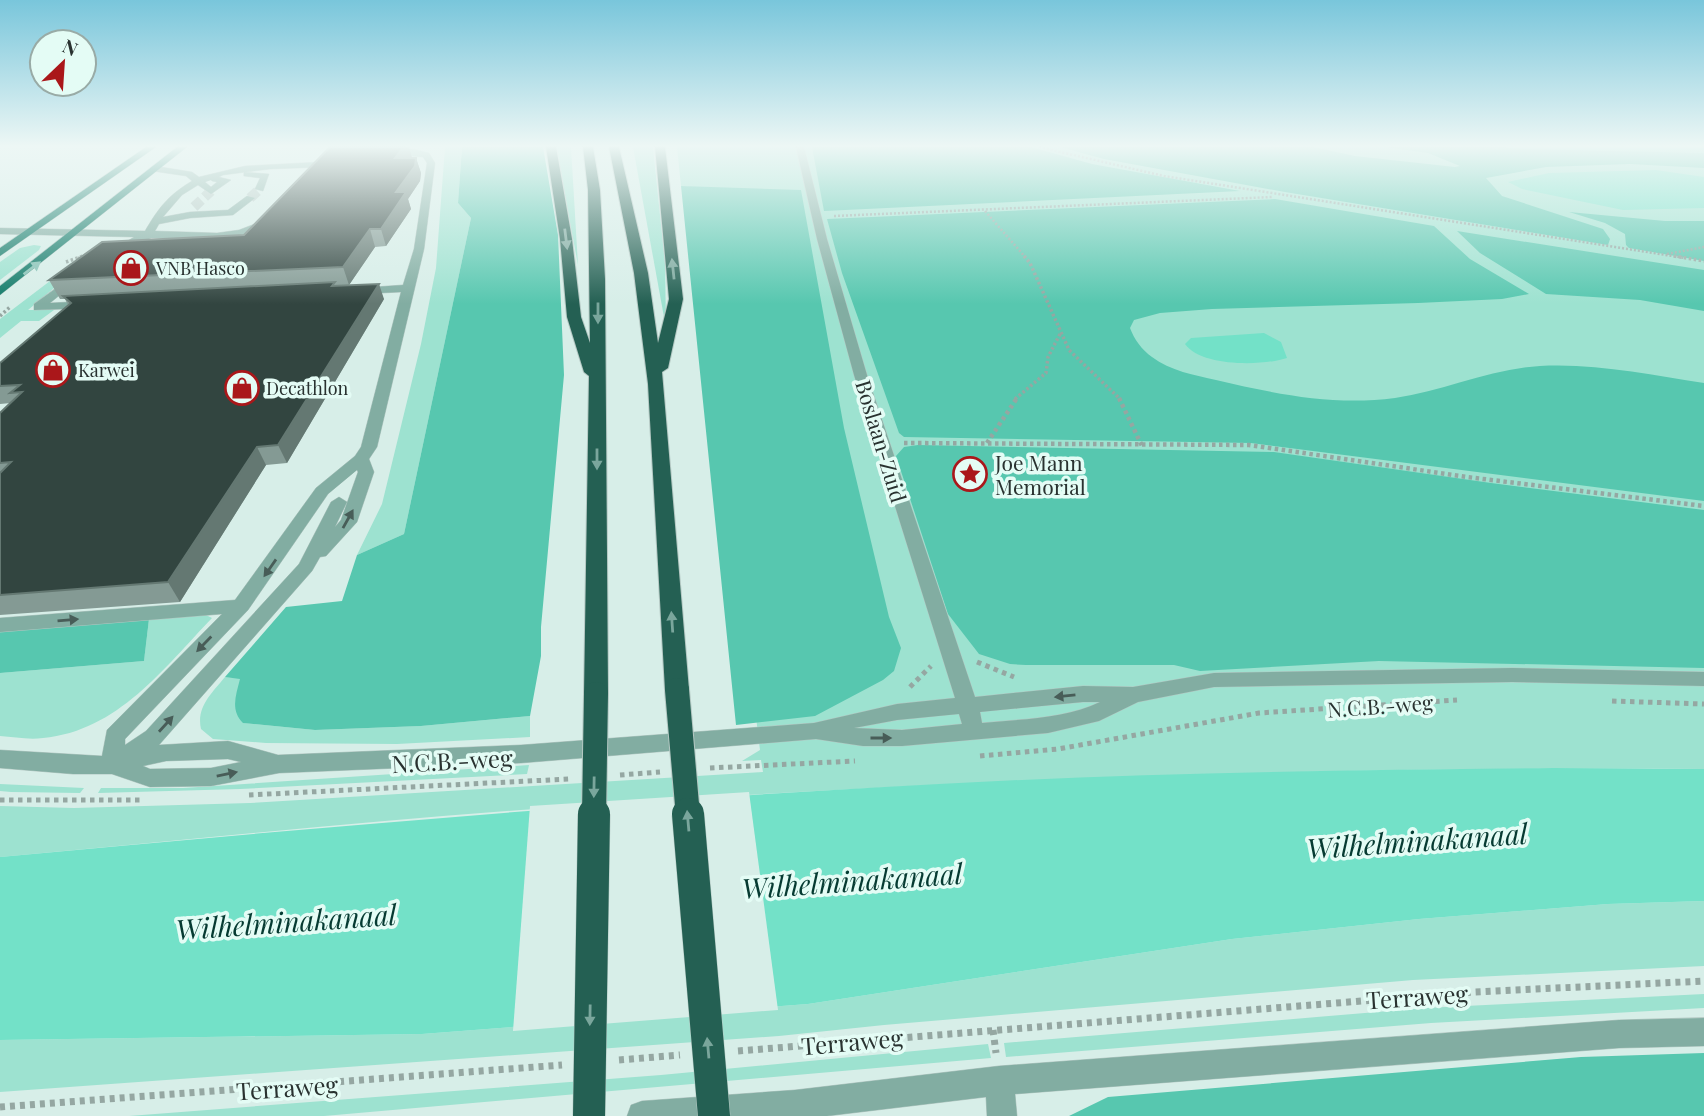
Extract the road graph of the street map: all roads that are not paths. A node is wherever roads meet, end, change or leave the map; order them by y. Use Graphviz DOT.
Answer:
graph roads {
  1 [pos="78,199"];
  2 [pos="118,199"];
  3 [pos="173,199"];
  4 [pos="248,199"];
  5 [pos="426,199"];
  6 [pos="559,199"];
  7 [pos="594,199"];
  8 [pos="626,199"];
  9 [pos="665,199"];
  10 [pos="811,199"];
  11 [pos="194,207"];
  12 [pos="273,217"];
  13 [pos="153,222"];
  14 [pos="0,231"];
  15 [pos="32,231"];
  16 [pos="79,231"];
  17 [pos="148,235"];
  18 [pos="0,242"];
  19 [pos="14,243"];
  20 [pos="64,244"];
  21 [pos="0,253"];
  22 [pos="105,256"];
  23 [pos="88,267"];
  24 [pos="408,288"];
  25 [pos="353,291"];
  26 [pos="0,292"];
  27 [pos="106,304"];
  28 [pos="656,384"];
  29 [pos="598,391"];
  30 [pos="361,459"];
  31 [pos="339,502"];
  32 [pos="306,567"];
  33 [pos="242,606"];
  34 [pos="0,625"];
  35 [pos="1704,679"];
  36 [pos="1133,695"];
  37 [pos="967,705"];
  38 [pos="814,731"];
  39 [pos="974,731"];
  40 [pos="0,759"];
  41 [pos="112,765"];
  42 [pos="1704,1032"];
  43 [pos="999,1081"];
  44 [pos="589,1116"];
  45 [pos="642,1116"];
  46 [pos="714,1116"];
  47 [pos="1003,1116"];
  1 -- 15 [label="main road"];
  2 -- 16 [label="main road"];
  3 -- 13 [label="street"];
  4 -- 13 [label="street"];
  5 -- 24 [label="street"];
  6 -- 29 [label="highway, one-way"];
  7 -- 29 [label="highway, one-way"];
  8 -- 28 [label="highway"];
  28 -- 9 [label="highway, one-way"];
  10 -- 37 [label="street, Boslaan-Zuid"];
  11 -- 13 [label="street"];
  12 -- 17 [label="street"];
  13 -- 17 [label="street"];
  14 -- 15 [label="street"];
  15 -- 16 [label="street"];
  15 -- 19 [label="main road"];
  16 -- 17 [label="street"];
  16 -- 20 [label="main road"];
  17 -- 20 [label="street"];
  17 -- 22 [label="street"];
  18 -- 19 [label="street"];
  19 -- 20 [label="street"];
  19 -- 21 [label="main road"];
  26 -- 20 [label="main road, one-way"];
  23 -- 27 [label="street"];
  24 -- 25 [label="street"];
  24 -- 30 [label="street"];
  46 -- 28 [label="highway, one-way, bridge"];
  29 -- 44 [label="highway, one-way, bridge"];
  32 -- 30 [label="street, one-way"];
  30 -- 33 [label="street, one-way"];
  31 -- 32 [label="street"];
  41 -- 32 [label="street, one-way"];
  34 -- 33 [label="street, one-way"];
  33 -- 41 [label="street, one-way"];
  35 -- 36 [label="street, N.C.B.-weg"];
  36 -- 37 [label="street, N.C.B.-weg, one-way"];
  36 -- 39 [label="street, N.C.B.-weg"];
  37 -- 38 [label="street, N.C.B.-weg"];
  37 -- 39 [label="street, Boslaan-Zuid"];
  38 -- 39 [label="street, N.C.B.-weg, one-way"];
  38 -- 41 [label="street, N.C.B.-weg"];
  40 -- 41 [label="street, N.C.B.-weg"];
  42 -- 43 [label="street"];
  43 -- 45 [label="street"];
  43 -- 47 [label="street"];
}
